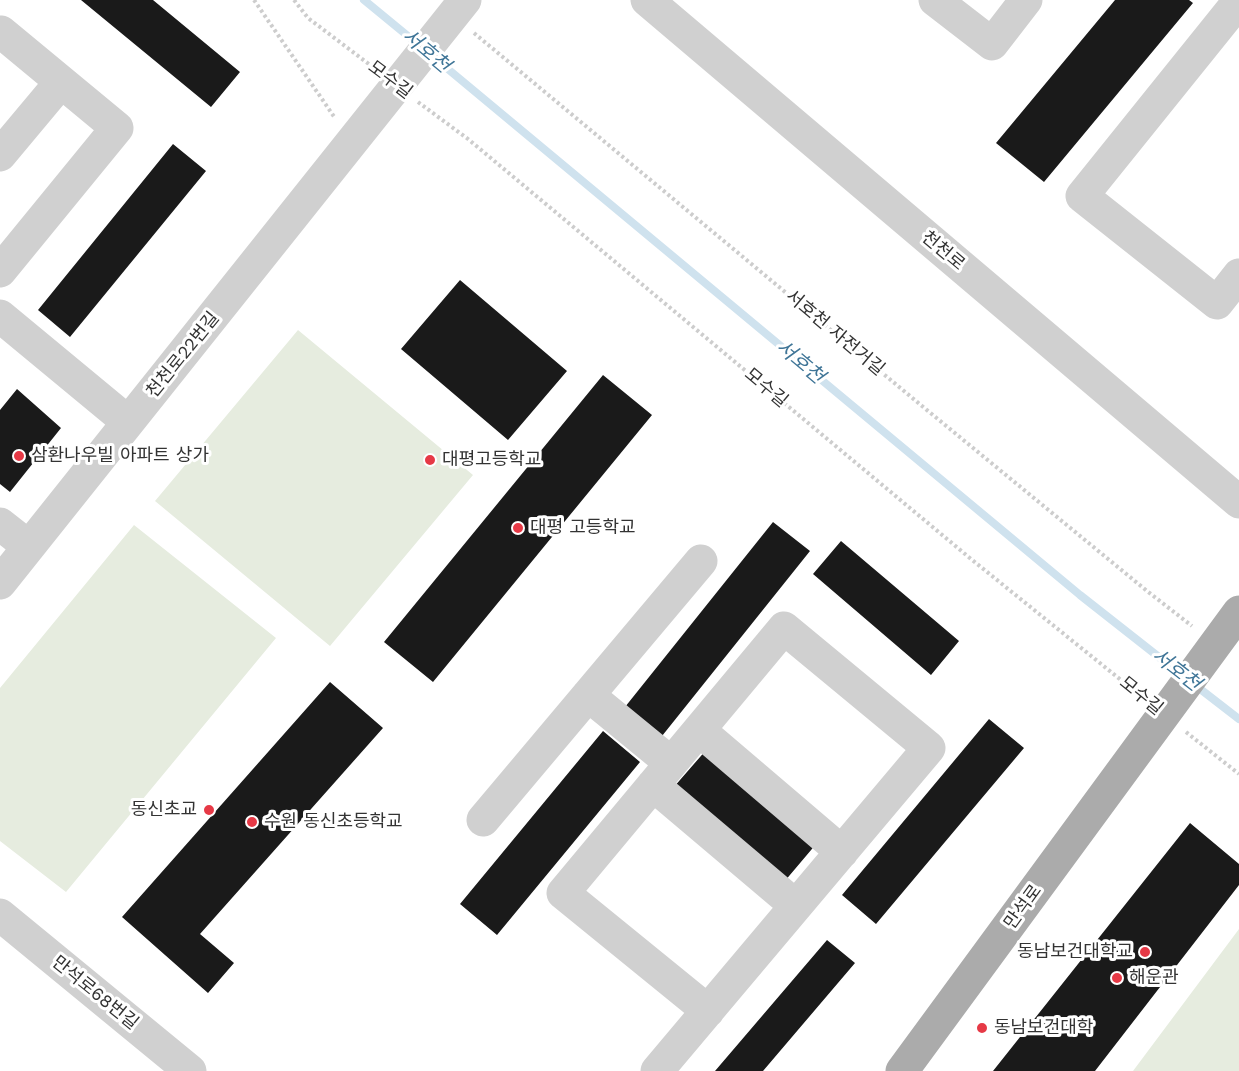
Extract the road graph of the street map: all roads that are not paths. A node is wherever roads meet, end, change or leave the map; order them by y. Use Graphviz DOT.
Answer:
graph roads {
  1 [pos="647,0"];
  2 [pos="935,0"];
  3 [pos="1026,0"];
  4 [pos="1239,1"];
  5 [pos="467,15"];
  6 [pos="0,34"];
  7 [pos="61,82"];
  8 [pos="0,155"];
  9 [pos="0,271"];
  10 [pos="1239,275"];
  11 [pos="0,315"];
  12 [pos="128,422"];
  13 [pos="1239,502"];
  14 [pos="0,524"];
  15 [pos="28,546"];
  16 [pos="700,561"];
  17 [pos="0,583"];
  18 [pos="1239,612"];
  19 [pos="588,695"];
  20 [pos="699,730"];
  21 [pos="662,774"];
  22 [pos="483,820"];
  23 [pos="842,852"];
  24 [pos="796,906"];
  25 [pos="0,915"];
  26 [pos="708,1011"];
  27 [pos="190,1071"];
  28 [pos="657,1071"];
  29 [pos="903,1071"];
  1 -- 13 [label="street, 천천로"];
  2 -- 3 [label="street"];
  4 -- 10 [label="street"];
  5 -- 12 [label="street, 천천로22번길"];
  6 -- 7 [label="street"];
  7 -- 8 [label="street"];
  7 -- 9 [label="street"];
  11 -- 12 [label="street"];
  12 -- 15 [label="street, 천천로22번길"];
  14 -- 15 [label="street"];
  15 -- 17 [label="street, 천천로22번길"];
  16 -- 19 [label="street"];
  18 -- 29 [label="main road, 만석로"];
  19 -- 21 [label="street"];
  19 -- 22 [label="street"];
  20 -- 21 [label="street"];
  20 -- 23 [label="street"];
  20 -- 23 [label="street"];
  21 -- 24 [label="street"];
  21 -- 26 [label="street"];
  23 -- 24 [label="street"];
  24 -- 26 [label="street"];
  25 -- 27 [label="street, 만석로68번길"];
  26 -- 28 [label="street"];
}
